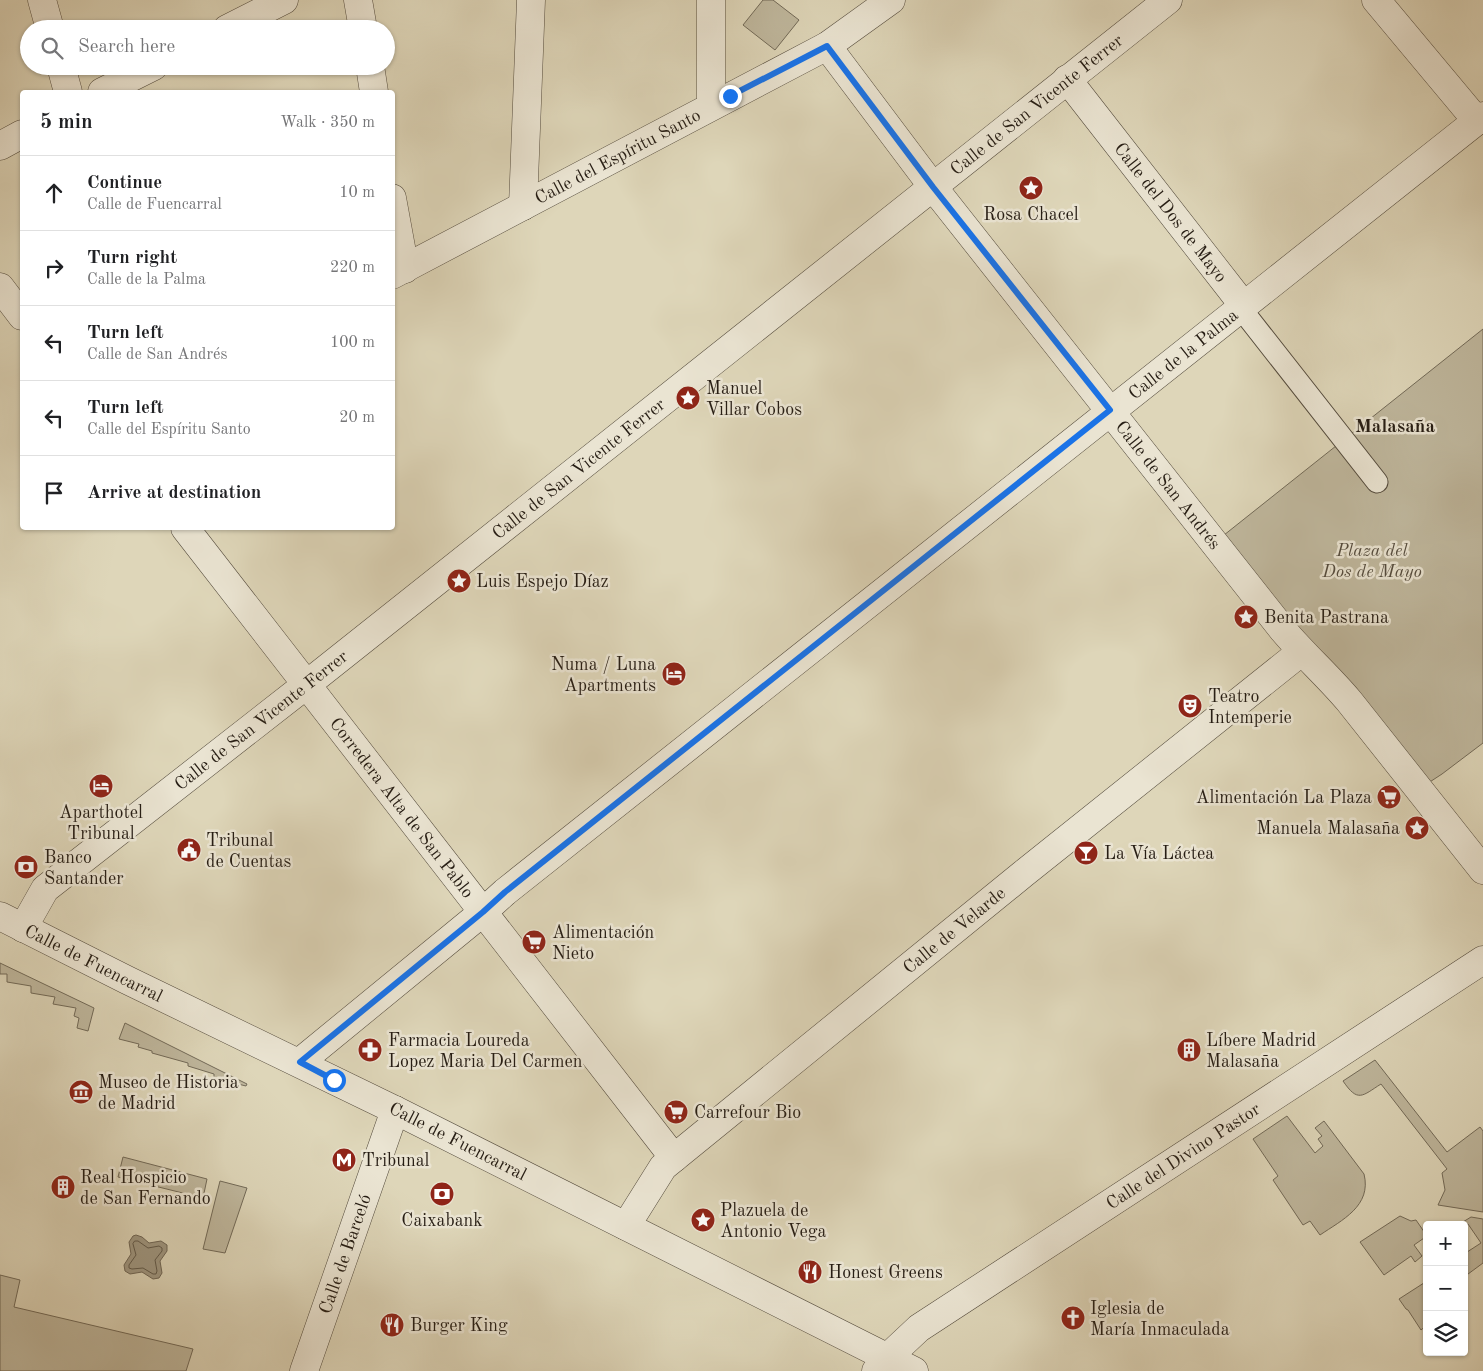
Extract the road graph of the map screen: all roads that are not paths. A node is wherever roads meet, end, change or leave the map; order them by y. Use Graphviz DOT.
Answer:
graph roads {
  1 [pos="42,0"];
  2 [pos="284,0"];
  3 [pos="358,0"];
  4 [pos="531,0"];
  5 [pos="710,0"];
  6 [pos="891,0"];
  7 [pos="1168,0"];
  8 [pos="1376,0"];
  9 [pos="48,20"];
  10 [pos="245,20"];
  11 [pos="361,20"];
  12 [pos="827,46"];
  13 [pos="63,75"];
  14 [pos="136,75"];
  15 [pos="371,75"];
  16 [pos="1068,79"];
  17 [pos="67,90"];
  18 [pos="106,90"];
  19 [pos="374,90"];
  20 [pos="711,105"];
  21 [pos="1480,118"];
  22 [pos="20,135"];
  23 [pos="0,146"];
  24 [pos="933,187"];
  25 [pos="523,206"];
  26 [pos="395,230"];
  27 [pos="399,272"];
  28 [pos="0,287"];
  29 [pos="1244,306"];
  30 [pos="20,313"];
  31 [pos="1110,410"];
  32 [pos="1377,482"];
  33 [pos="187,530"];
  34 [pos="1301,652"];
  35 [pos="306,685"];
  36 [pos="1483,870"];
  37 [pos="483,912"];
  38 [pos="12,922"];
  39 [pos="1483,960"];
  40 [pos="300,1062"];
  41 [pos="395,1110"];
  42 [pos="674,1158"];
  43 [pos="626,1226"];
  44 [pos="882,1364"];
  45 [pos="304,1371"];
  46 [pos="914,1371"];
  1 -- 9 [label="street"];
  2 -- 10 [label="street"];
  3 -- 11 [label="street"];
  4 -- 25 [label="street"];
  5 -- 20 [label="street"];
  6 -- 12 [label="street, Calle del Espíritu Santo"];
  7 -- 16 [label="street, Calle de San Vicente Ferrer"];
  8 -- 21 [label="street"];
  12 -- 20 [label="street, Calle del Espíritu Santo"];
  12 -- 24 [label="street, Calle de San Andrés"];
  13 -- 17 [label="street"];
  14 -- 18 [label="street"];
  15 -- 19 [label="street"];
  16 -- 24 [label="street, Calle de San Vicente Ferrer"];
  16 -- 29 [label="street, Calle del Dos de Mayo"];
  20 -- 25 [label="street, Calle del Espíritu Santo"];
  21 -- 29 [label="street, Calle de la Palma"];
  22 -- 23 [label="street"];
  24 -- 31 [label="street, Calle de San Andrés"];
  24 -- 35 [label="street, Calle de San Vicente Ferrer"];
  25 -- 27 [label="street, Calle del Espíritu Santo"];
  26 -- 27 [label="street"];
  28 -- 30 [label="street"];
  29 -- 31 [label="street, Calle de la Palma"];
  29 -- 32 [label="street, Calle del Dos de Mayo"];
  31 -- 34 [label="street, Calle de San Andrés"];
  31 -- 37 [label="street, Calle de la Palma"];
  33 -- 35 [label="street, Corredera Alta de San Pablo"];
  34 -- 36 [label="street, Calle de San Andrés"];
  34 -- 42 [label="street, Calle de Velarde"];
  35 -- 37 [label="street, Corredera Alta de San Pablo"];
  35 -- 38 [label="street, Calle de San Vicente Ferrer"];
  37 -- 40 [label="street, Calle de la Palma"];
  37 -- 42 [label="street, Corredera Alta de San Pablo"];
  38 -- 40 [label="street, Calle de Fuencarral"];
  39 -- 44 [label="street, Calle del Divino Pastor"];
  40 -- 41 [label="street, Calle de Fuencarral"];
  41 -- 43 [label="street, Calle de Fuencarral"];
  41 -- 45 [label="street, Calle de Barceló"];
  42 -- 43 [label="street, Calle de Velarde"];
  43 -- 44 [label="street, Calle de Fuencarral"];
  44 -- 46 [label="street, Calle de Fuencarral"];
}
